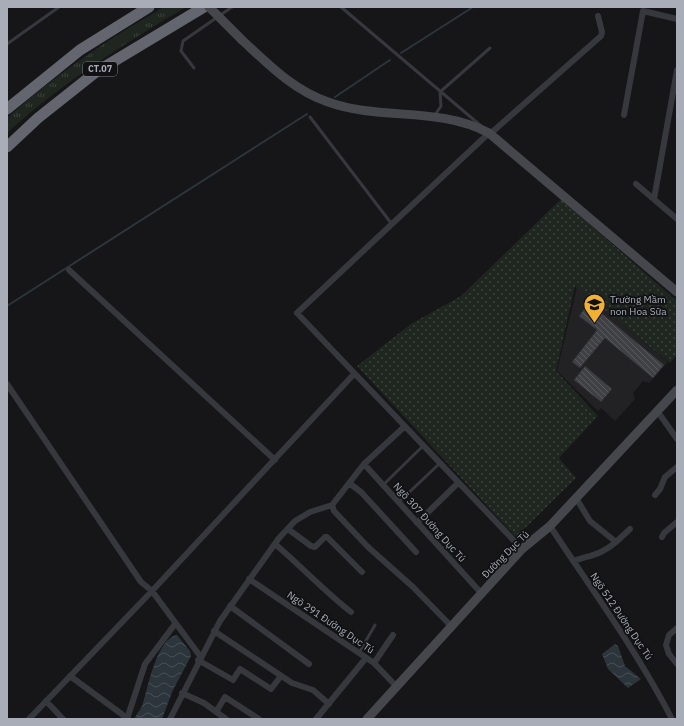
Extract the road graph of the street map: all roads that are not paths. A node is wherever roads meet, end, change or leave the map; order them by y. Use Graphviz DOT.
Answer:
graph roads {
  1 [pos="59,7"];
  2 [pos="149,7"];
  3 [pos="204,7"];
  4 [pos="209,7"];
  5 [pos="232,7"];
  6 [pos="341,7"];
  7 [pos="598,16"];
  8 [pos="677,19"];
  9 [pos="7,44"];
  10 [pos="490,48"];
  11 [pos="194,68"];
  12 [pos="677,70"];
  13 [pos="440,92"];
  14 [pos="7,109"];
  15 [pos="624,115"];
  16 [pos="433,116"];
  17 [pos="310,117"];
  18 [pos="489,134"];
  19 [pos="7,146"];
  20 [pos="636,184"];
  21 [pos="654,199"];
  22 [pos="677,219"];
  23 [pos="391,223"];
  24 [pos="69,270"];
  25 [pos="677,292"];
  26 [pos="354,374"];
  27 [pos="7,384"];
  28 [pos="677,390"];
  29 [pos="658,412"];
  30 [pos="404,426"];
  31 [pos="677,439"];
  32 [pos="423,446"];
  33 [pos="275,460"];
  34 [pos="364,464"];
  35 [pos="440,464"];
  36 [pos="677,466"];
  37 [pos="349,483"];
  38 [pos="458,483"];
  39 [pos="383,485"];
  40 [pos="655,495"];
  41 [pos="576,498"];
  42 [pos="399,502"];
  43 [pos="332,505"];
  44 [pos="677,522"];
  45 [pos="417,523"];
  46 [pos="550,526"];
  47 [pos="288,529"];
  48 [pos="630,529"];
  49 [pos="662,537"];
  50 [pos="616,542"];
  51 [pos="275,544"];
  52 [pos="522,549"];
  53 [pos="416,552"];
  54 [pos="573,562"];
  55 [pos="362,572"];
  56 [pos="249,579"];
  57 [pos="152,591"];
  58 [pos="482,594"];
  59 [pos="230,606"];
  60 [pos="351,612"];
  61 [pos="176,624"];
  62 [pos="375,624"];
  63 [pos="452,627"];
  64 [pos="677,628"];
  65 [pos="214,631"];
  66 [pos="393,635"];
  67 [pos="359,653"];
  68 [pos="199,658"];
  69 [pos="366,658"];
  70 [pos="374,663"];
  71 [pos="310,664"];
  72 [pos="677,664"];
  73 [pos="70,676"];
  74 [pos="282,676"];
  75 [pos="397,687"];
  76 [pos="182,693"];
  77 [pos="46,701"];
  78 [pos="328,704"];
  79 [pos="216,712"];
  80 [pos="29,719"];
  81 [pos="63,719"];
  82 [pos="127,719"];
  83 [pos="170,719"];
  84 [pos="226,719"];
  85 [pos="259,719"];
  86 [pos="316,719"];
  87 [pos="367,719"];
  88 [pos="672,719"];
  1 -- 9 [label="lane"];
  2 -- 14 [label="highway, CT.07"];
  3 -- 19 [label="highway, CT.07"];
  4 -- 16 [label="street, bridge"];
  5 -- 11 [label="lane"];
  6 -- 13 [label="lane"];
  7 -- 18 [label="street"];
  8 -- 15 [label="street"];
  10 -- 13 [label="lane"];
  12 -- 21 [label="street"];
  13 -- 16 [label="lane"];
  13 -- 18 [label="lane"];
  16 -- 18 [label="street"];
  17 -- 23 [label="lane"];
  18 -- 23 [label="street"];
  18 -- 25 [label="street"];
  20 -- 21 [label="street"];
  21 -- 22 [label="street"];
  23 -- 26 [label="street"];
  24 -- 33 [label="street"];
  26 -- 30 [label="street"];
  26 -- 33 [label="street"];
  27 -- 57 [label="street"];
  28 -- 29 [label="street, Đường Dục Tú"];
  29 -- 31 [label="street"];
  29 -- 41 [label="street, Đường Dục Tú"];
  30 -- 32 [label="street"];
  30 -- 34 [label="street"];
  32 -- 35 [label="street"];
  32 -- 39 [label="lane"];
  33 -- 57 [label="street"];
  34 -- 37 [label="street"];
  34 -- 39 [label="street, Ngõ 307 Đường Dục Tú"];
  35 -- 38 [label="street"];
  35 -- 42 [label="lane"];
  36 -- 40 [label="street"];
  37 -- 43 [label="street"];
  37 -- 53 [label="street"];
  38 -- 45 [label="street"];
  38 -- 52 [label="street"];
  39 -- 42 [label="street, Ngõ 307 Đường Dục Tú"];
  41 -- 46 [label="street, Đường Dục Tú"];
  41 -- 50 [label="street"];
  42 -- 45 [label="street, Ngõ 307 Đường Dục Tú"];
  43 -- 47 [label="street"];
  43 -- 63 [label="street"];
  44 -- 49 [label="street"];
  45 -- 58 [label="street, Ngõ 307 Đường Dục Tú"];
  46 -- 52 [label="street, Đường Dục Tú"];
  46 -- 54 [label="street, Ngõ 512 Đường Dục Tú"];
  47 -- 51 [label="street"];
  47 -- 55 [label="street"];
  48 -- 50 [label="street"];
  50 -- 54 [label="street"];
  51 -- 56 [label="street"];
  51 -- 60 [label="street"];
  52 -- 58 [label="street, Đường Dục Tú"];
  54 -- 88 [label="street, Ngõ 512 Đường Dục Tú"];
  56 -- 59 [label="street"];
  56 -- 67 [label="street, Ngõ 291 Đường Dục Tú"];
  57 -- 61 [label="street"];
  57 -- 73 [label="street"];
  58 -- 63 [label="street, Đường Dục Tú"];
  59 -- 65 [label="street"];
  59 -- 71 [label="street"];
  61 -- 68 [label="street"];
  61 -- 82 [label="street"];
  62 -- 67 [label="lane"];
  63 -- 75 [label="street, Đường Dục Tú"];
  64 -- 72 [label="street"];
  65 -- 68 [label="street"];
  65 -- 74 [label="street"];
  66 -- 70 [label="street"];
  67 -- 69 [label="street, Ngõ 291 Đường Dục Tú"];
  68 -- 74 [label="street"];
  68 -- 76 [label="street"];
  69 -- 70 [label="street, Ngõ 291 Đường Dục Tú"];
  69 -- 78 [label="street"];
  70 -- 75 [label="street, Ngõ 291 Đường Dục Tú"];
  73 -- 77 [label="street"];
  73 -- 82 [label="street"];
  74 -- 78 [label="street"];
  75 -- 87 [label="street, Đường Dục Tú"];
  76 -- 79 [label="street"];
  76 -- 83 [label="street"];
  77 -- 80 [label="street"];
  77 -- 81 [label="street"];
  78 -- 86 [label="street"];
  79 -- 84 [label="street"];
  79 -- 85 [label="street"];
}
